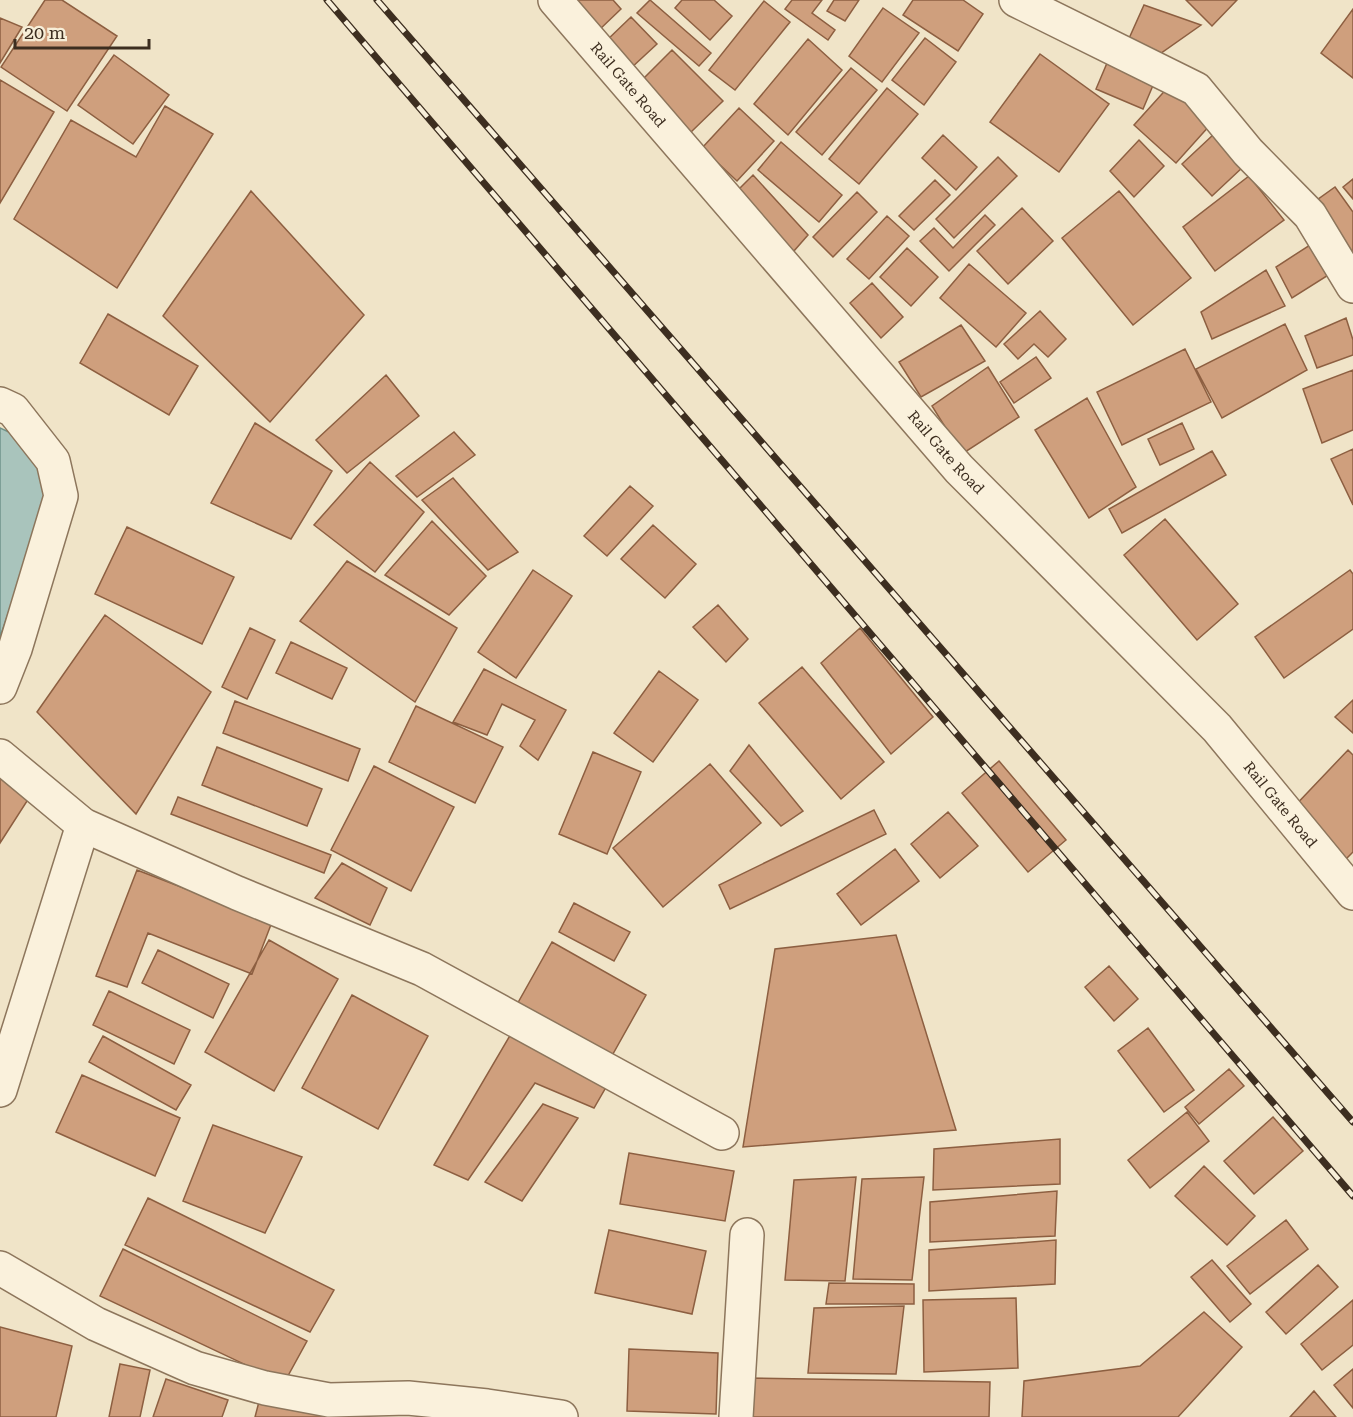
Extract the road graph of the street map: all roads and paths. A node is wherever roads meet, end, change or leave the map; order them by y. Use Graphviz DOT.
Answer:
graph roads {
  1 [pos="555,0"];
  2 [pos="1016,0"];
  3 [pos="1353,286"];
  4 [pos="0,404"];
  5 [pos="0,687"];
  6 [pos="0,756"];
  7 [pos="83,825"];
  8 [pos="1353,893"];
  9 [pos="0,1090"];
  10 [pos="722,1133"];
  11 [pos="747,1235"];
  12 [pos="0,1268"];
  13 [pos="561,1417"];
  14 [pos="736,1417"];
  1 -- 8 [label="street, Rail Gate Road"];
  2 -- 3 [label="street"];
  4 -- 5 [label="street"];
  6 -- 7 [label="street"];
  7 -- 9 [label="street"];
  7 -- 10 [label="street"];
  11 -- 14 [label="street"];
  12 -- 13 [label="street"];
}
